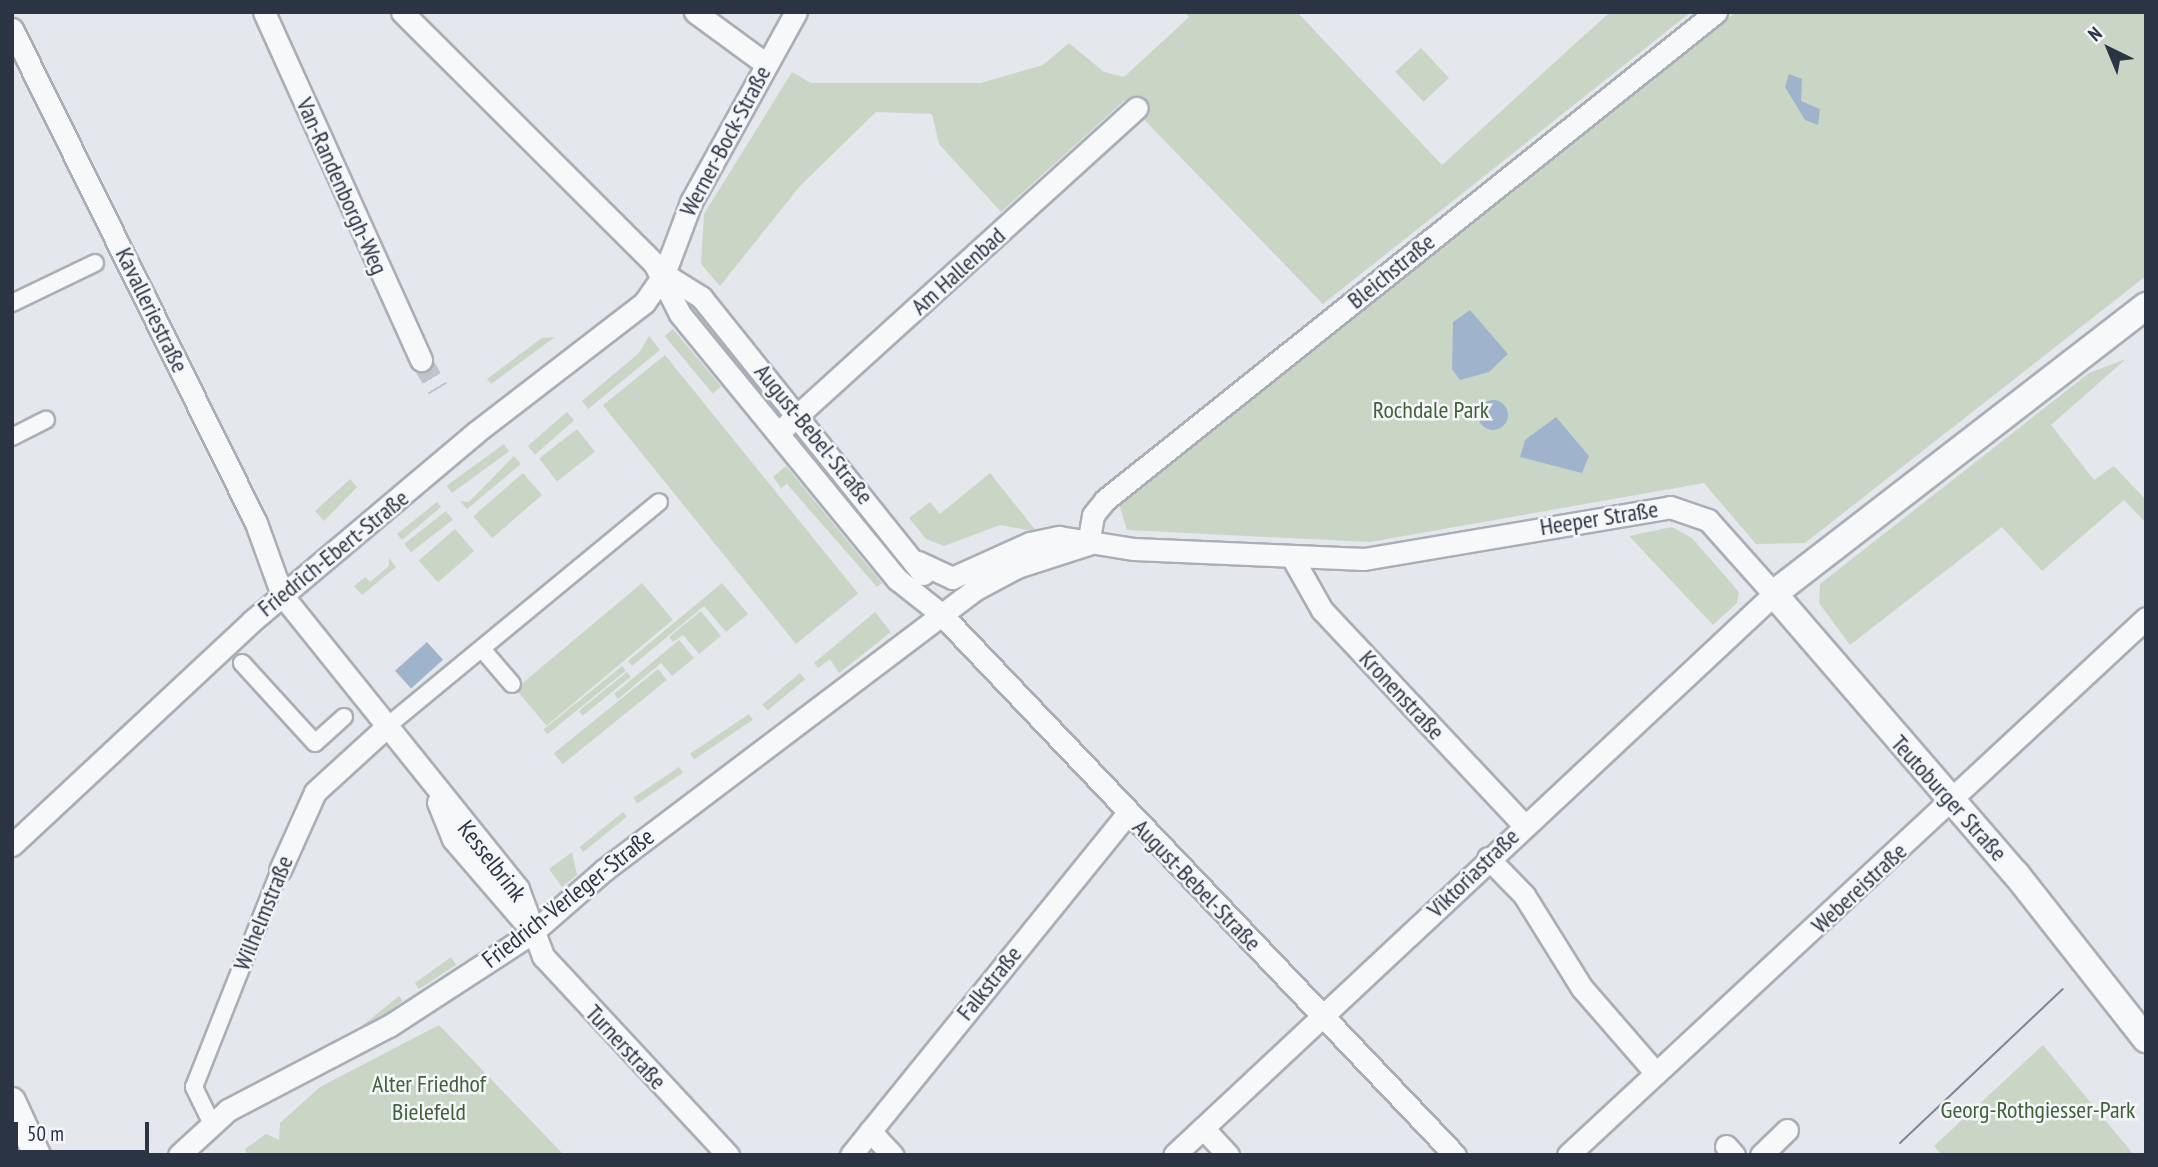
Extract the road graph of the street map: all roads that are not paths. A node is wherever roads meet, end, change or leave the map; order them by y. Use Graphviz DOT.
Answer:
graph roads {
  1 [pos="264,12"];
  2 [pos="402,12"];
  3 [pos="695,12"];
  4 [pos="796,12"];
  5 [pos="1716,12"];
  6 [pos="12,29"];
  7 [pos="765,64"];
  8 [pos="1137,108"];
  9 [pos="94,263"];
  10 [pos="664,274"];
  11 [pos="12,303"];
  12 [pos="2146,306"];
  13 [pos="421,360"];
  14 [pos="799,416"];
  15 [pos="46,420"];
  16 [pos="778,433"];
  17 [pos="12,437"];
  18 [pos="659,502"];
  19 [pos="1088,544"];
  20 [pos="1292,557"];
  21 [pos="918,562"];
  22 [pos="1774,594"];
  23 [pos="282,595"];
  24 [pos="941,614"];
  25 [pos="2146,618"];
  26 [pos="482,649"];
  27 [pos="242,663"];
  28 [pos="512,684"];
  29 [pos="344,717"];
  30 [pos="385,728"];
  31 [pos="1950,802"];
  32 [pos="1128,813"];
  33 [pos="1523,824"];
  34 [pos="12,845"];
  35 [pos="1488,858"];
  36 [pos="280,870"];
  37 [pos="533,932"];
  38 [pos="2123,1003"];
  39 [pos="1324,1016"];
  40 [pos="2146,1023"];
  41 [pos="2146,1039"];
  42 [pos="1656,1073"];
  43 [pos="12,1101"];
  44 [pos="211,1122"];
  45 [pos="1203,1128"];
  46 [pos="1787,1130"];
  47 [pos="870,1131"];
  48 [pos="37,1155"];
  49 [pos="179,1155"];
  50 [pos="728,1155"];
  51 [pos="851,1155"];
  52 [pos="892,1155"];
  53 [pos="1174,1155"];
  54 [pos="1228,1155"];
  55 [pos="1455,1155"];
  56 [pos="1568,1155"];
  57 [pos="1761,1155"];
  1 -- 13 [label="street, Van-Randenborgh-Weg"];
  2 -- 10 [label="street, August-Bebel-Straße"];
  3 -- 7 [label="street"];
  4 -- 7 [label="street, Werner-Bock-Straße"];
  5 -- 19 [label="street, Bleichstraße"];
  6 -- 23 [label="street, Kavalleriestraße"];
  7 -- 10 [label="street, Werner-Bock-Straße"];
  8 -- 14 [label="street, Am Hallenbad"];
  9 -- 11 [label="street"];
  10 -- 14 [label="street, August-Bebel-Straße"];
  10 -- 16 [label="street, August-Bebel-Straße"];
  10 -- 23 [label="street, Friedrich-Ebert-Straße"];
  12 -- 22 [label="street"];
  14 -- 16 [label="street, Am Hallenbad"];
  14 -- 21 [label="street, August-Bebel-Straße"];
  15 -- 17 [label="street"];
  16 -- 24 [label="street, August-Bebel-Straße"];
  18 -- 26 [label="street"];
  19 -- 20 [label="street, Heeper Straße"];
  19 -- 21 [label="street, Heeper Straße"];
  19 -- 24 [label="street, Heeper Straße"];
  20 -- 22 [label="street, Heeper Straße"];
  20 -- 33 [label="street, Kronenstraße"];
  21 -- 24 [label="street, August-Bebel-Straße"];
  22 -- 31 [label="street, Teutoburger Straße"];
  22 -- 33 [label="street, Viktoriastraße"];
  23 -- 30 [label="street, Kesselbrink"];
  23 -- 34 [label="street, Friedrich-Ebert-Straße"];
  24 -- 32 [label="street, August-Bebel-Straße"];
  24 -- 37 [label="street, Friedrich-Verleger-Straße"];
  25 -- 31 [label="street, Webereistraße"];
  26 -- 28 [label="street"];
  26 -- 30 [label="street"];
  27 -- 29 [label="street"];
  30 -- 36 [label="street, Wilhelmstraße"];
  30 -- 37 [label="street, Kesselbrink"];
  31 -- 38 [label="street, Teutoburger Straße"];
  31 -- 42 [label="street, Webereistraße"];
  32 -- 39 [label="street, August-Bebel-Straße"];
  32 -- 47 [label="street, Falkstraße"];
  33 -- 35 [label="street, Viktoriastraße"];
  35 -- 39 [label="street, Viktoriastraße"];
  35 -- 42 [label="street"];
  36 -- 44 [label="street, Wilhelmstraße"];
  37 -- 44 [label="street, Friedrich-Verleger-Straße"];
  37 -- 50 [label="street, Turnerstraße"];
  38 -- 40 [label="street, Teutoburger Straße"];
  38 -- 41 [label="street, Teutoburger Straße"];
  39 -- 45 [label="street, Viktoriastraße"];
  39 -- 55 [label="street, August-Bebel-Straße"];
  42 -- 56 [label="street, Webereistraße"];
  43 -- 48 [label="street"];
  44 -- 49 [label="street, Friedrich-Verleger-Straße"];
  45 -- 53 [label="street, Viktoriastraße"];
  45 -- 54 [label="street"];
  46 -- 57 [label="street"];
  47 -- 51 [label="street, Falkstraße"];
  47 -- 52 [label="street"];
}
